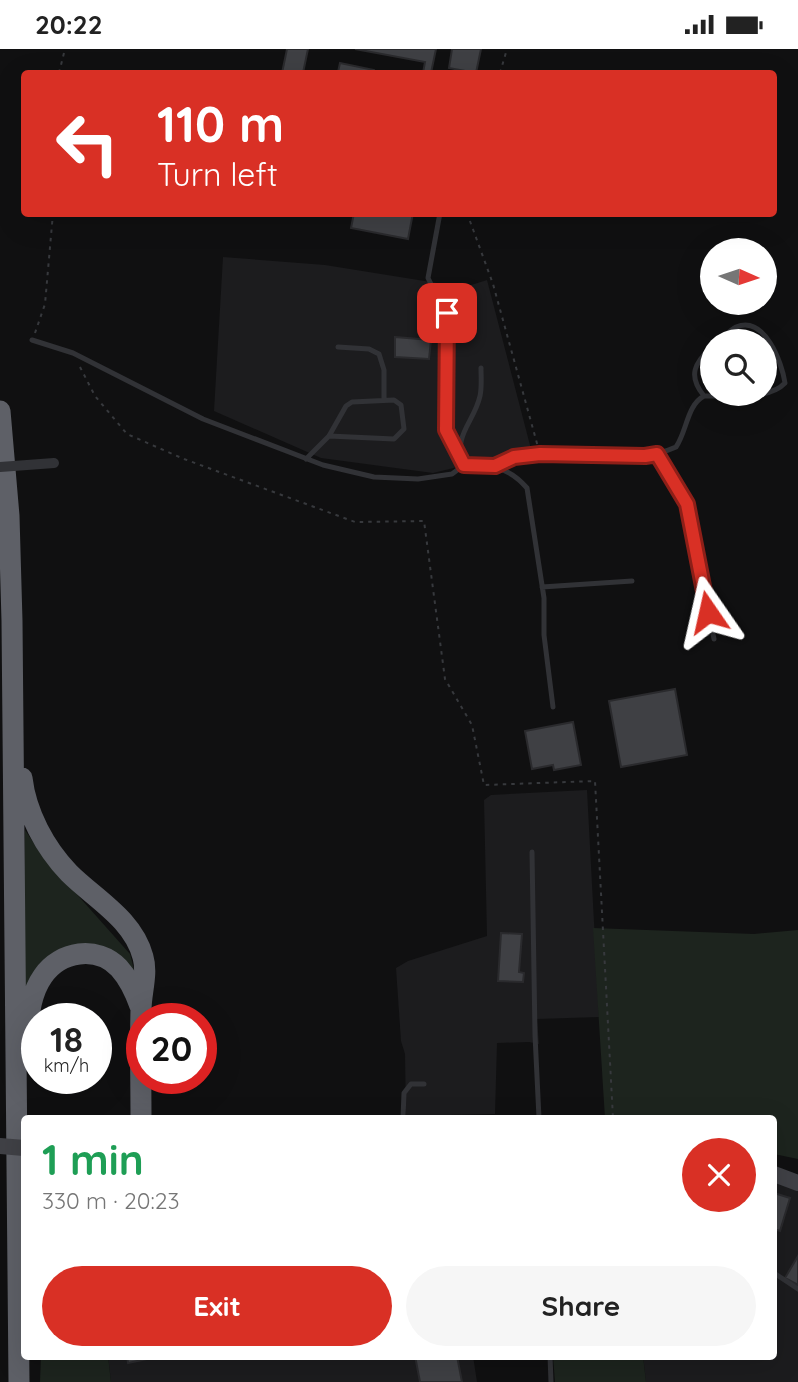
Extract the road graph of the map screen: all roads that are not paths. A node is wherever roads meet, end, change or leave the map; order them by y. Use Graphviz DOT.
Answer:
graph roads {
  1 [pos="439,217"];
  2 [pos="734,329"];
  3 [pos="752,329"];
  4 [pos="32,340"];
  5 [pos="338,347"];
  6 [pos="777,355"];
  7 [pos="700,359"];
  8 [pos="481,368"];
  9 [pos="777,390"];
  10 [pos="700,392"];
  11 [pos="700,398"];
  12 [pos="384,400"];
  13 [pos="0,411"];
  14 [pos="329,436"];
  15 [pos="657,454"];
  16 [pos="460,457"];
  17 [pos="306,459"];
  18 [pos="54,463"];
  19 [pos="464,465"];
  20 [pos="495,466"];
  21 [pos="0,467"];
  22 [pos="632,581"];
  23 [pos="542,587"];
  24 [pos="714,639"];
  25 [pos="13,700"];
  26 [pos="553,706"];
  27 [pos="532,852"];
  28 [pos="139,1003"];
  29 [pos="141,1003"];
  30 [pos="424,1084"];
  31 [pos="141,1094"];
  32 [pos="24,1115"];
  33 [pos="141,1115"];
  34 [pos="403,1115"];
  35 [pos="540,1115"];
  36 [pos="0,1146"];
  37 [pos="21,1148"];
  38 [pos="21,1162"];
  39 [pos="777,1175"];
  40 [pos="798,1183"];
  41 [pos="18,1218"];
  42 [pos="777,1275"];
  43 [pos="798,1289"];
  44 [pos="550,1360"];
  45 [pos="19,1382"];
  46 [pos="551,1382"];
  1 -- 16 [label="lane"];
  2 -- 3 [label="lane"];
  4 -- 17 [label="lane"];
  5 -- 12 [label="lane"];
  6 -- 9 [label="lane"];
  7 -- 10 [label="lane"];
  8 -- 16 [label="lane"];
  11 -- 15 [label="lane"];
  12 -- 14 [label="lane"];
  12 -- 14 [label="lane"];
  13 -- 25 [label="highway"];
  14 -- 17 [label="lane"];
  15 -- 20 [label="lane"];
  15 -- 24 [label="lane"];
  16 -- 19 [label="lane"];
  17 -- 19 [label="lane"];
  18 -- 21 [label="street, bridge"];
  19 -- 20 [label="lane"];
  20 -- 23 [label="lane"];
  22 -- 23 [label="lane"];
  23 -- 26 [label="lane"];
  25 -- 29 [label="highway"];
  25 -- 41 [label="highway"];
  27 -- 35 [label="lane"];
  28 -- 32 [label="highway"];
  30 -- 34 [label="lane"];
  31 -- 33 [label="highway"];
  36 -- 37 [label="main road, bridge"];
  38 -- 41 [label="highway"];
  39 -- 40 [label="main road"];
  41 -- 45 [label="highway"];
  42 -- 43 [label="lane"];
  44 -- 46 [label="lane"];
}
